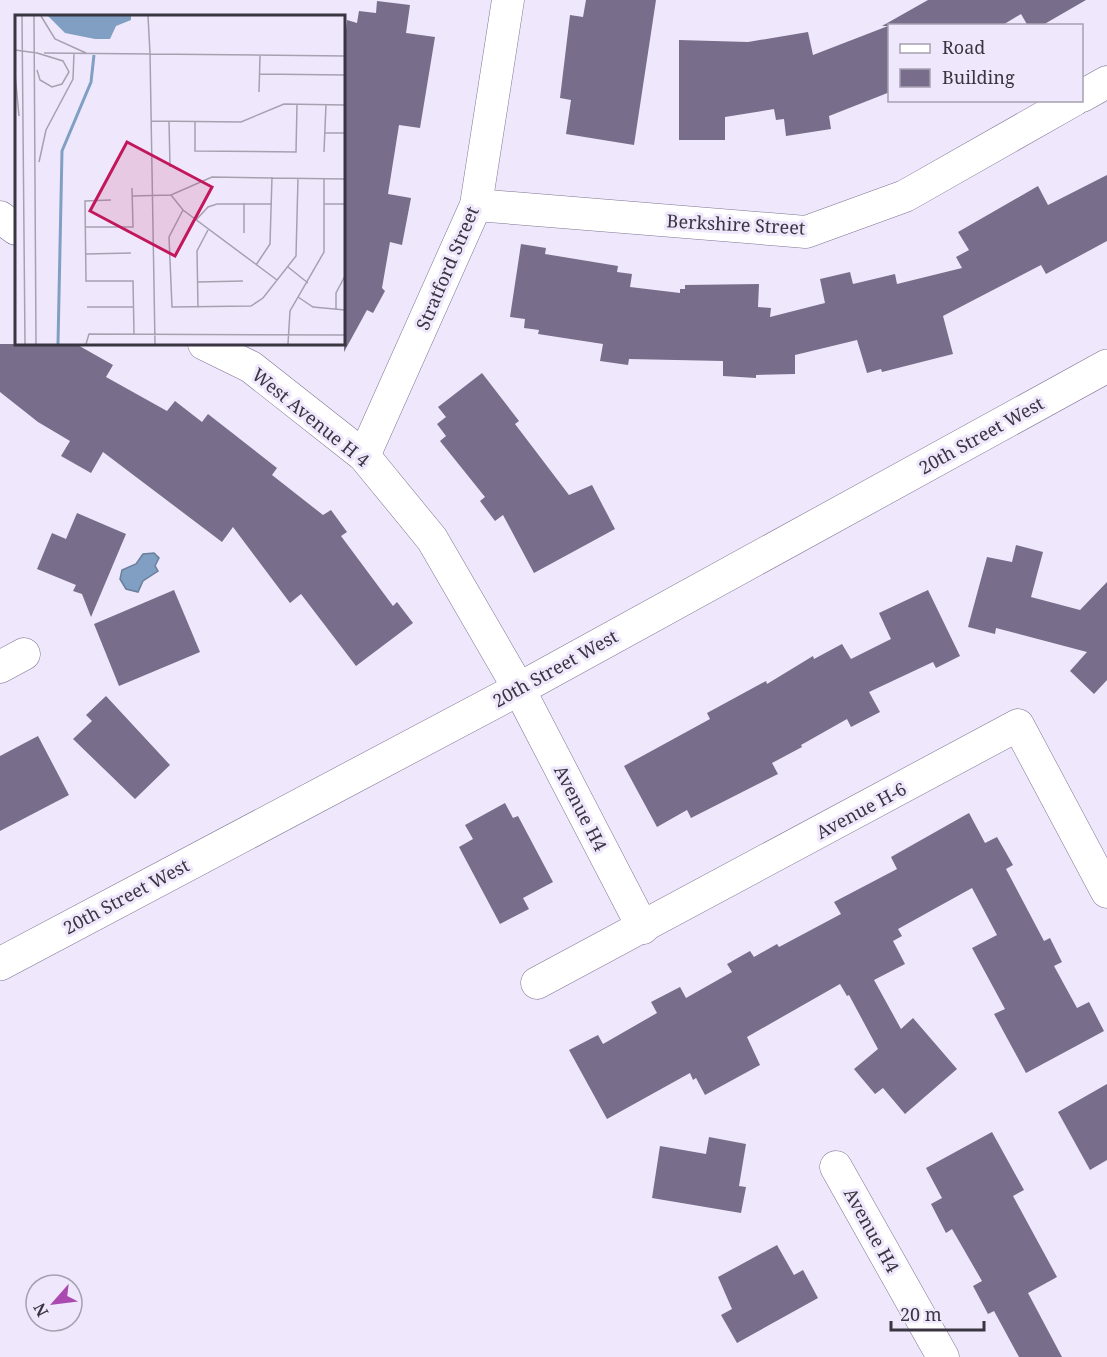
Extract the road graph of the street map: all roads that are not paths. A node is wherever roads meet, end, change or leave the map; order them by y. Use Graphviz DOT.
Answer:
graph roads {
  1 [pos="508,0"];
  2 [pos="1107,82"];
  3 [pos="1083,95"];
  4 [pos="1070,102"];
  5 [pos="476,205"];
  6 [pos="0,217"];
  7 [pos="15,228"];
  8 [pos="206,345"];
  9 [pos="1107,366"];
  10 [pos="364,456"];
  11 [pos="519,689"];
  12 [pos="1107,892"];
  13 [pos="643,928"];
  14 [pos="0,964"];
  15 [pos="537,982"];
  16 [pos="836,1167"];
  17 [pos="943,1357"];
  1 -- 5 [label="street, Stratford Street"];
  2 -- 3 [label="street"];
  4 -- 5 [label="street, Berkshire Street"];
  5 -- 10 [label="street, Stratford Street"];
  6 -- 7 [label="street"];
  8 -- 10 [label="street, West Avenue H 4"];
  9 -- 11 [label="main road, 20th Street West"];
  10 -- 11 [label="street, West Avenue H 4"];
  11 -- 13 [label="street, Avenue H4"];
  11 -- 14 [label="main road, 20th Street West"];
  12 -- 13 [label="street, Avenue H-6"];
  13 -- 15 [label="street, Avenue H-6"];
  16 -- 17 [label="street, Avenue H4"];
}
